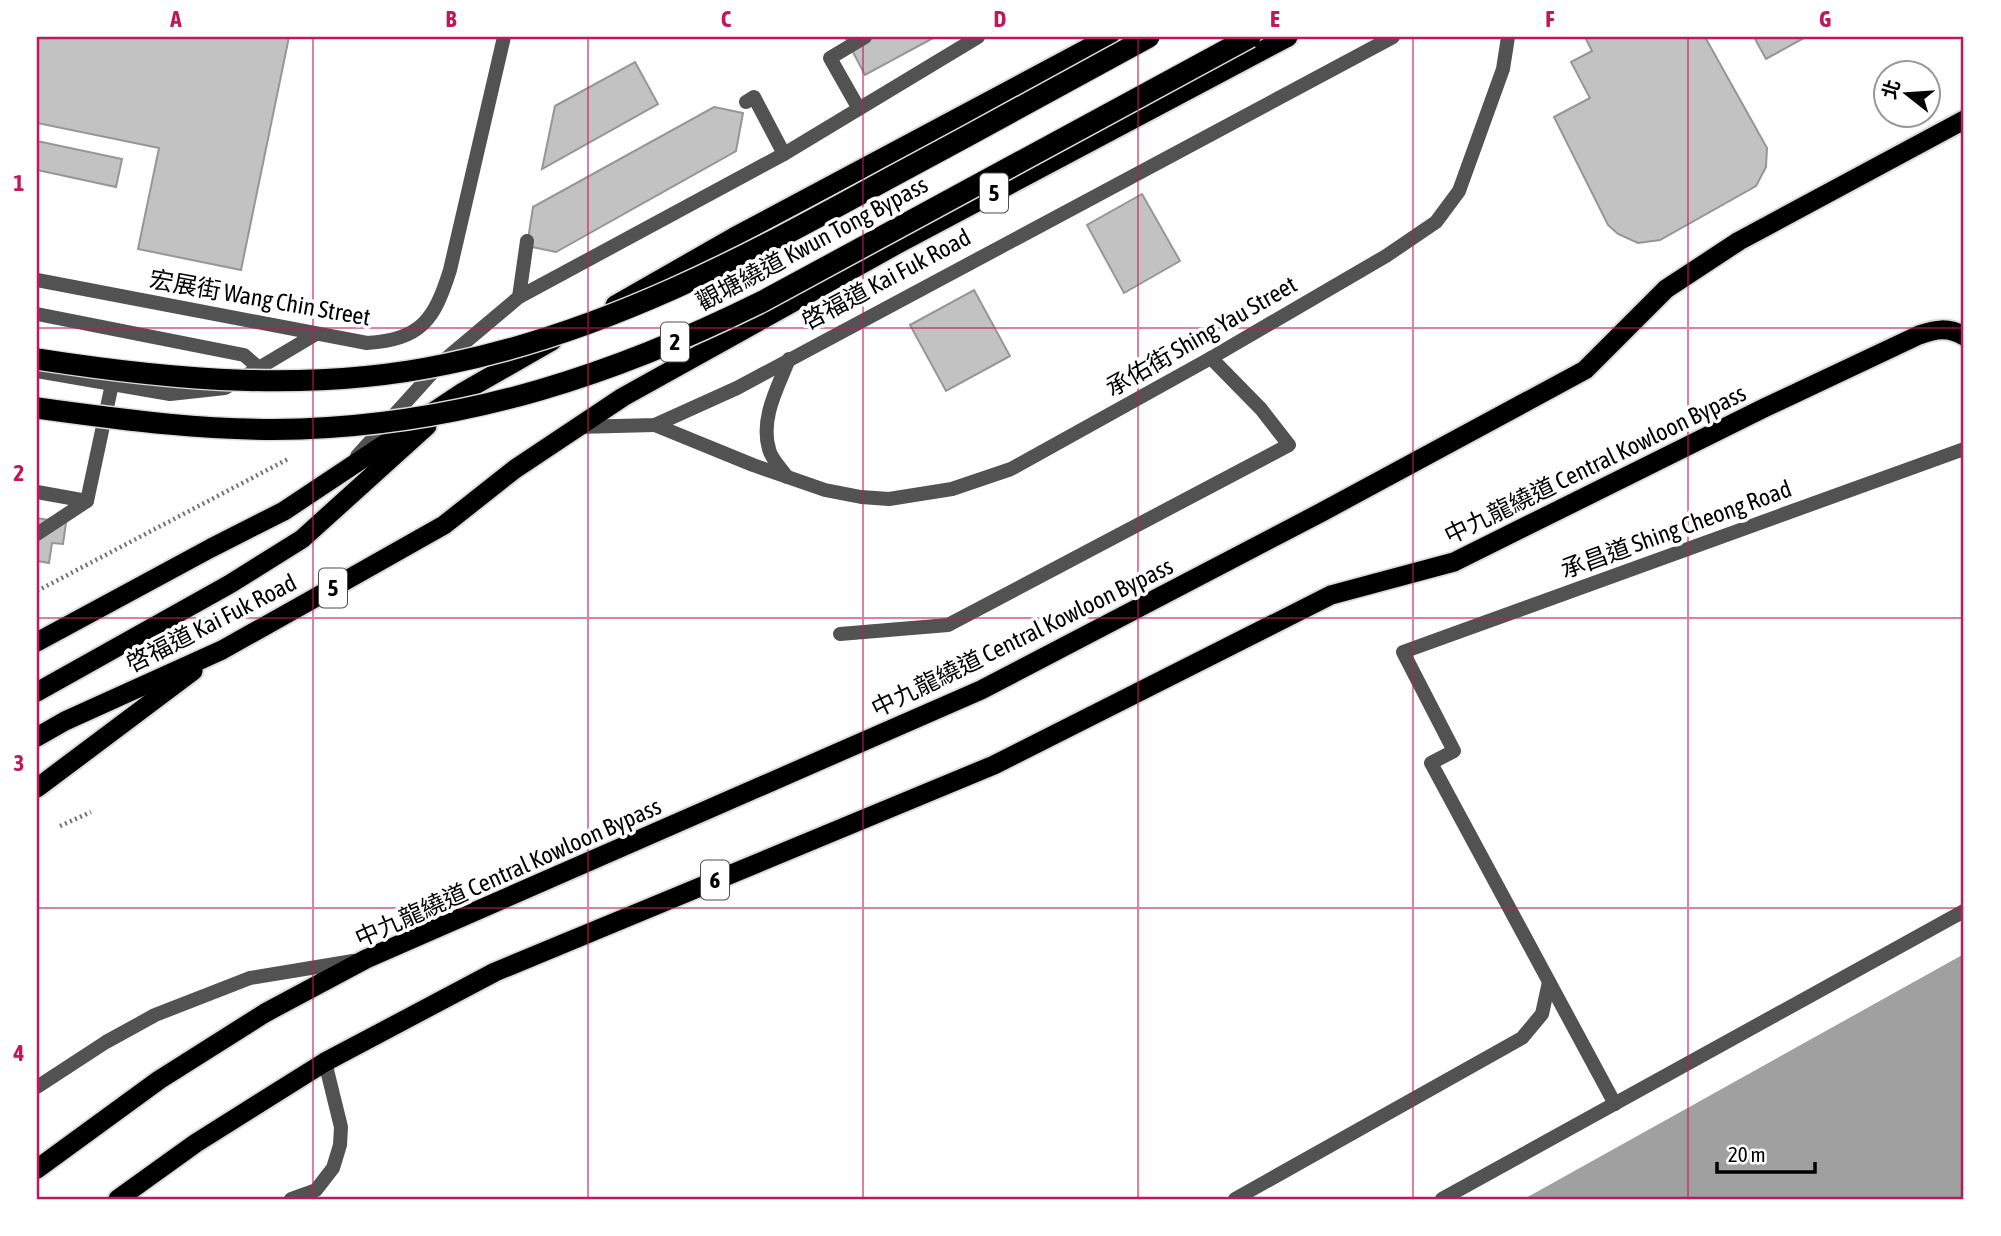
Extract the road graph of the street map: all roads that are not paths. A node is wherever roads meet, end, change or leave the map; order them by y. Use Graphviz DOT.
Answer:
graph roads {
  1 [pos="504,37"];
  2 [pos="865,37"];
  3 [pos="978,37"];
  4 [pos="1109,37"];
  5 [pos="1149,37"];
  6 [pos="1251,37"];
  7 [pos="1287,37"];
  8 [pos="1393,37"];
  9 [pos="1508,37"];
  10 [pos="746,102"];
  11 [pos="859,109"];
  12 [pos="1964,120"];
  13 [pos="784,154"];
  14 [pos="527,241"];
  15 [pos="37,280"];
  16 [pos="519,297"];
  17 [pos="37,314"];
  18 [pos="316,334"];
  19 [pos="1964,336"];
  20 [pos="1211,358"];
  21 [pos="37,359"];
  22 [pos="789,359"];
  23 [pos="259,368"];
  24 [pos="37,371"];
  25 [pos="113,384"];
  26 [pos="463,392"];
  27 [pos="37,408"];
  28 [pos="655,425"];
  29 [pos="577,427"];
  30 [pos="1964,449"];
  31 [pos="342,472"];
  32 [pos="787,477"];
  33 [pos="37,492"];
  34 [pos="87,501"];
  35 [pos="37,534"];
  36 [pos="840,634"];
  37 [pos="37,642"];
  38 [pos="222,650"];
  39 [pos="37,692"];
  40 [pos="37,737"];
  41 [pos="37,788"];
  42 [pos="1964,911"];
  43 [pos="366,959"];
  44 [pos="1549,982"];
  45 [pos="325,1062"];
  46 [pos="37,1087"];
  47 [pos="1615,1104"];
  48 [pos="37,1169"];
  49 [pos="118,1199"];
  50 [pos="291,1199"];
  51 [pos="1235,1199"];
  52 [pos="1442,1199"];
  1 -- 18 [label="street, 宏展街 Wang Chin Street"];
  2 -- 11 [label="street"];
  3 -- 11 [label="street"];
  4 -- 26 [label="highway"];
  5 -- 21 [label="highway, 觀塘繞道 Kwun Tong Bypass / 2, bridge"];
  6 -- 27 [label="highway, 觀塘繞道 Kwun Tong Bypass / 2, bridge"];
  7 -- 29 [label="highway, 啓福道 Kai Fuk Road / 5"];
  8 -- 22 [label="street, 啓福道 Kai Fuk Road"];
  9 -- 20 [label="street, 承佑街 Shing Yau Street"];
  10 -- 13 [label="street"];
  11 -- 13 [label="street"];
  12 -- 43 [label="highway, 中九龍繞道 Central Kowloon Bypass"];
  13 -- 16 [label="street"];
  14 -- 16 [label="street"];
  15 -- 18 [label="street, 宏展街 Wang Chin Street"];
  16 -- 31 [label="street"];
  17 -- 23 [label="street"];
  18 -- 23 [label="street"];
  19 -- 45 [label="highway, 中九龍繞道 Central Kowloon Bypass / 6"];
  20 -- 32 [label="street, 承佑街 Shing Yau Street"];
  20 -- 36 [label="street"];
  22 -- 28 [label="street, 啓福道 Kai Fuk Road"];
  22 -- 32 [label="street"];
  23 -- 25 [label="street"];
  24 -- 25 [label="street"];
  25 -- 34 [label="street"];
  26 -- 31 [label="highway"];
  26 -- 39 [label="highway"];
  28 -- 29 [label="street, 啓福道 Kai Fuk Road"];
  28 -- 32 [label="street, 承佑街 Shing Yau Street"];
  29 -- 38 [label="highway, 啓福道 Kai Fuk Road / 5"];
  30 -- 44 [label="street, 承昌道 Shing Cheong Road"];
  31 -- 37 [label="highway"];
  33 -- 34 [label="street"];
  34 -- 35 [label="street"];
  38 -- 40 [label="highway, 啓福道 Kai Fuk Road / 5"];
  38 -- 41 [label="highway, 5"];
  42 -- 47 [label="street"];
  43 -- 46 [label="street"];
  43 -- 48 [label="highway, 中九龍繞道 Central Kowloon Bypass"];
  44 -- 47 [label="street"];
  44 -- 51 [label="street"];
  45 -- 49 [label="highway, 中九龍繞道 Central Kowloon Bypass / 6"];
  45 -- 50 [label="street"];
  47 -- 52 [label="street"];
}
